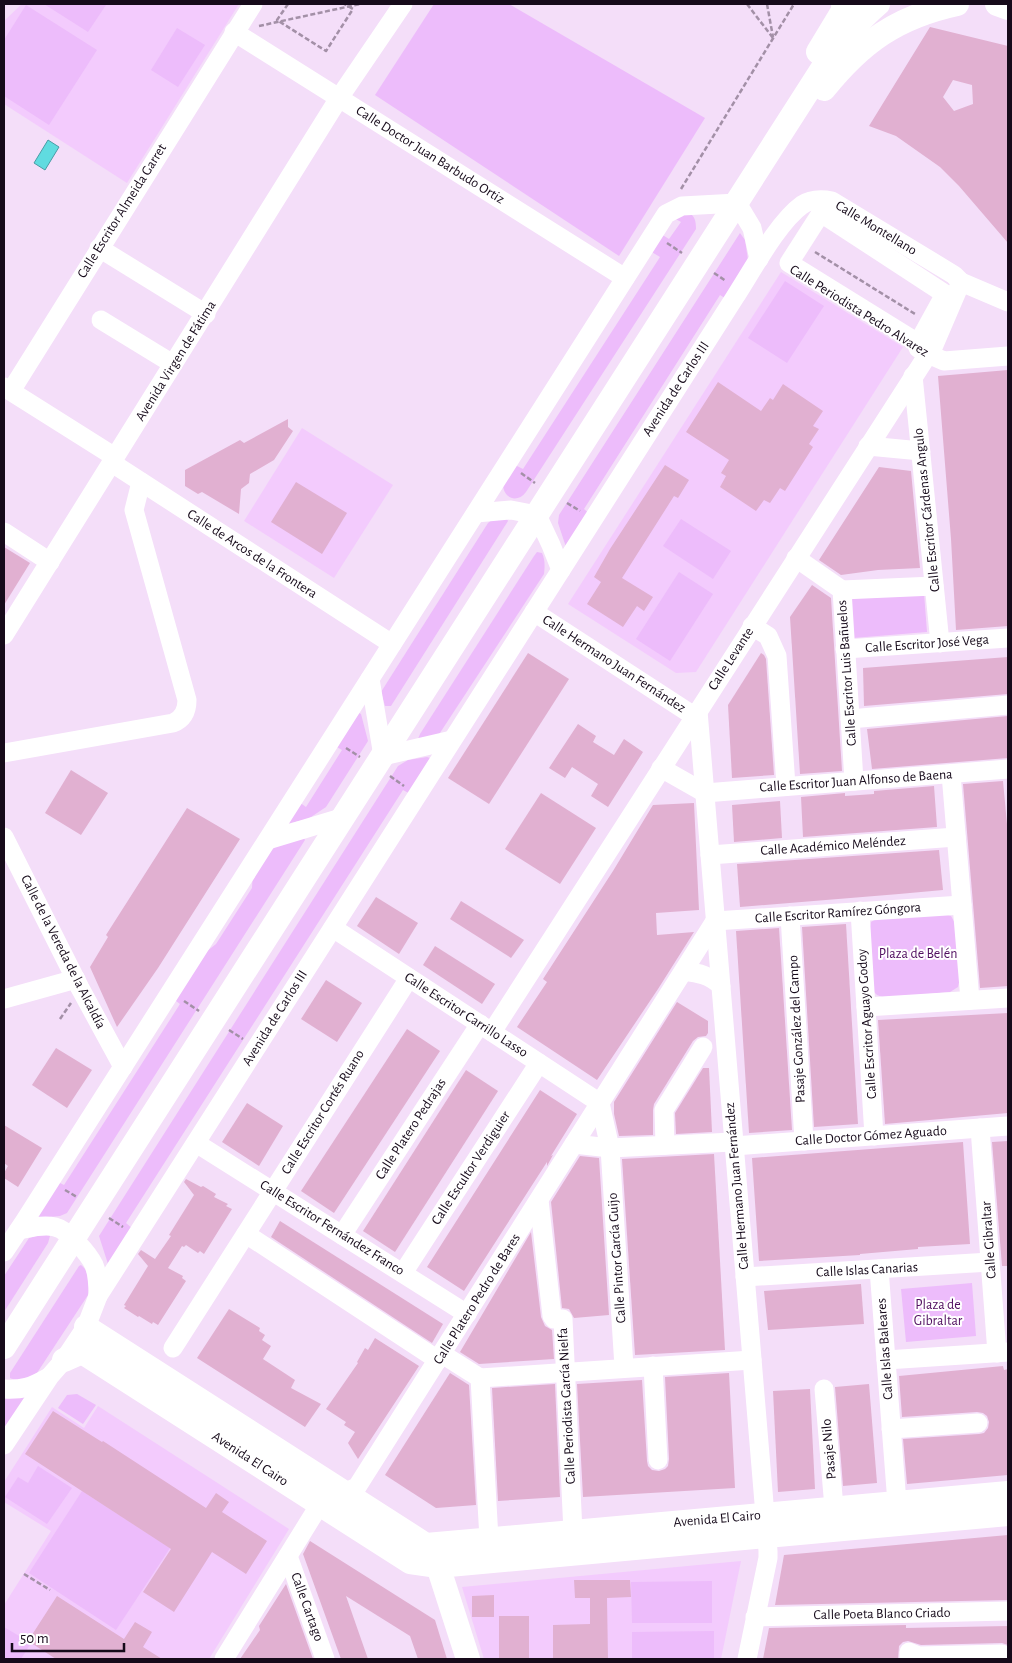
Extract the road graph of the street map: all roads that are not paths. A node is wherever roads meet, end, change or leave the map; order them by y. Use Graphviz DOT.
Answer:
graph roads {
  1 [pos="253,4"];
  2 [pos="402,4"];
  3 [pos="846,4"];
  4 [pos="878,4"];
  5 [pos="957,4"];
  6 [pos="997,4"];
  7 [pos="1008,8"];
  8 [pos="234,32"];
  9 [pos="340,98"];
  10 [pos="790,118"];
  11 [pos="758,169"];
  12 [pos="737,203"];
  13 [pos="802,244"];
  14 [pos="99,248"];
  15 [pos="765,258"];
  16 [pos="626,278"];
  17 [pos="960,282"];
  18 [pos="1008,302"];
  19 [pos="206,314"];
  20 [pos="101,320"];
  21 [pos="928,354"];
  22 [pos="1008,356"];
  23 [pos="173,364"];
  24 [pos="914,376"];
  25 [pos="7,389"];
  26 [pos="868,446"];
  27 [pos="921,451"];
  28 [pos="113,460"];
  29 [pos="140,482"];
  30 [pos="476,513"];
  31 [pos="537,515"];
  32 [pos="4,532"];
  33 [pos="796,558"];
  34 [pos="50,562"];
  35 [pos="561,570"];
  36 [pos="934,586"];
  37 [pos="842,590"];
  38 [pos="534,612"];
  39 [pos="6,626"];
  40 [pos="752,626"];
  41 [pos="1008,638"];
  42 [pos="940,643"];
  43 [pos="392,644"];
  44 [pos="846,649"];
  45 [pos="370,679"];
  46 [pos="1008,705"];
  47 [pos="696,713"];
  48 [pos="850,719"];
  49 [pos="452,740"];
  50 [pos="4,753"];
  51 [pos="383,756"];
  52 [pos="661,768"];
  53 [pos="1008,770"];
  54 [pos="951,774"];
  55 [pos="854,781"];
  56 [pos="786,786"];
  57 [pos="704,793"];
  58 [pos="344,817"];
  59 [pos="4,837"];
  60 [pos="956,837"];
  61 [pos="268,840"];
  62 [pos="710,855"];
  63 [pos="962,905"];
  64 [pos="860,912"];
  65 [pos="790,916"];
  66 [pos="715,921"];
  67 [pos="333,928"];
  68 [pos="684,971"];
  69 [pos="409,978"];
  70 [pos="76,979"];
  71 [pos="721,986"];
  72 [pos="1008,998"];
  73 [pos="4,999"];
  74 [pos="970,1000"];
  75 [pos="866,1007"];
  76 [pos="486,1028"];
  77 [pos="704,1047"];
  78 [pos="539,1063"];
  79 [pos="123,1067"];
  80 [pos="600,1103"];
  81 [pos="1008,1126"];
  82 [pos="980,1128"];
  83 [pos="874,1136"];
  84 [pos="804,1141"];
  85 [pos="196,1143"];
  86 [pos="574,1144"];
  87 [pos="734,1144"];
  88 [pos="665,1145"];
  89 [pos="610,1148"];
  90 [pos="274,1192"];
  91 [pos="539,1200"];
  92 [pos="19,1230"];
  93 [pos="246,1234"];
  94 [pos="342,1235"];
  95 [pos="74,1238"];
  96 [pos="4,1252"];
  97 [pos="990,1262"];
  98 [pos="879,1269"];
  99 [pos="403,1273"];
  100 [pos="744,1277"];
  101 [pos="98,1296"];
  102 [pos="467,1314"];
  103 [pos="86,1327"];
  104 [pos="4,1347"];
  105 [pos="173,1348"];
  106 [pos="1003,1352"];
  107 [pos="440,1357"];
  108 [pos="752,1360"];
  109 [pos="886,1360"];
  110 [pos="653,1366"];
  111 [pos="624,1367"];
  112 [pos="57,1368"];
  113 [pos="566,1372"];
  114 [pos="480,1378"];
  115 [pos="4,1389"];
  116 [pos="824,1389"];
  117 [pos="978,1423"];
  118 [pos="891,1429"];
  119 [pos="4,1445"];
  120 [pos="658,1460"];
  121 [pos="346,1493"];
  122 [pos="1008,1493"];
  123 [pos="897,1503"];
  124 [pos="320,1504"];
  125 [pos="834,1508"];
  126 [pos="1008,1514"];
  127 [pos="765,1525"];
  128 [pos="573,1532"];
  129 [pos="489,1539"];
  130 [pos="426,1545"];
  131 [pos="288,1556"];
  132 [pos="438,1566"];
  133 [pos="1008,1611"];
  134 [pos="755,1617"];
  135 [pos="224,1659"];
  136 [pos="326,1659"];
  137 [pos="468,1659"];
  138 [pos="747,1659"];
  139 [pos="909,1659"];
  140 [pos="1002,1659"];
  1 -- 8 [label="street, Calle Escritor Almeida Garret"];
  2 -- 9 [label="street, Avenida Virgen de Fátima"];
  3 -- 11 [label="main road"];
  4 -- 10 [label="main road"];
  5 -- 10 [label="main road"];
  6 -- 7 [label="main road"];
  8 -- 9 [label="street, Calle Doctor Juan Barbudo Ortiz"];
  8 -- 14 [label="street, Calle Escritor Almeida Garret"];
  9 -- 16 [label="street, Calle Doctor Juan Barbudo Ortiz"];
  9 -- 19 [label="street, Avenida Virgen de Fátima"];
  10 -- 11 [label="main road"];
  11 -- 12 [label="main road"];
  12 -- 15 [label="street"];
  12 -- 16 [label="street"];
  12 -- 31 [label="main road"];
  13 -- 13 [label="street"];
  14 -- 19 [label="street"];
  14 -- 25 [label="street, Calle Escritor Almeida Garret"];
  15 -- 17 [label="street, Calle Montellano"];
  15 -- 21 [label="street, Calle Periodista Pedro Alvarez"];
  15 -- 35 [label="street, Avenida de Carlos III"];
  16 -- 30 [label="street"];
  17 -- 18 [label="street, Calle Montellano"];
  17 -- 21 [label="street, Calle Levante"];
  19 -- 23 [label="street, Avenida Virgen de Fátima"];
  20 -- 23 [label="street"];
  21 -- 22 [label="street, Calle Periodista Pedro Alvarez"];
  21 -- 24 [label="street, Calle Levante"];
  23 -- 28 [label="street, Avenida Virgen de Fátima"];
  24 -- 26 [label="street, Calle Levante"];
  24 -- 27 [label="street, Calle Escritor Cárdenas Angulo"];
  25 -- 28 [label="street, Calle de Arcos de la Frontera"];
  26 -- 27 [label="street"];
  26 -- 33 [label="street, Calle Levante"];
  27 -- 36 [label="street, Calle Escritor Cárdenas Angulo"];
  28 -- 29 [label="street, Calle de Arcos de la Frontera"];
  28 -- 34 [label="street, Avenida Virgen de Fátima"];
  29 -- 43 [label="street, Calle de Arcos de la Frontera"];
  29 -- 50 [label="street"];
  30 -- 31 [label="street"];
  30 -- 43 [label="street"];
  31 -- 35 [label="street"];
  31 -- 51 [label="main road"];
  32 -- 34 [label="street"];
  33 -- 37 [label="street, Calle Escritor Luis Bañuelos"];
  33 -- 40 [label="street, Calle Levante"];
  34 -- 39 [label="street, Avenida Virgen de Fátima"];
  35 -- 38 [label="street, Avenida de Carlos III"];
  36 -- 37 [label="street"];
  36 -- 42 [label="street, Calle Escritor Cárdenas Angulo"];
  37 -- 44 [label="street, Calle Escritor Luis Bañuelos"];
  38 -- 47 [label="street, Calle Hermano Juan Fernández"];
  38 -- 49 [label="street, Avenida de Carlos III"];
  40 -- 47 [label="street, Calle Levante"];
  40 -- 56 [label="street"];
  41 -- 42 [label="street, Calle Escritor José Vega"];
  42 -- 44 [label="street, Calle Escritor José Vega"];
  43 -- 45 [label="street"];
  44 -- 48 [label="street, Calle Escritor Luis Bañuelos"];
  45 -- 51 [label="street"];
  45 -- 61 [label="street"];
  46 -- 48 [label="street"];
  47 -- 52 [label="street, Calle Levante"];
  47 -- 57 [label="street, Calle Hermano Juan Fernández"];
  48 -- 55 [label="street, Calle Escritor Luis Bañuelos"];
  49 -- 51 [label="street"];
  49 -- 67 [label="street, Avenida de Carlos III"];
  51 -- 58 [label="main road"];
  52 -- 57 [label="street"];
  52 -- 76 [label="street, Calle Levante"];
  53 -- 54 [label="street, Calle Escritor Juan Alfonso de Baena"];
  54 -- 55 [label="street, Calle Escritor Juan Alfonso de Baena"];
  54 -- 60 [label="street"];
  55 -- 56 [label="street, Calle Escritor Juan Alfonso de Baena"];
  56 -- 57 [label="street, Calle Escritor Juan Alfonso de Baena"];
  57 -- 62 [label="street, Calle Hermano Juan Fernández"];
  58 -- 61 [label="street"];
  58 -- 95 [label="main road"];
  59 -- 70 [label="street, Calle de la Vereda de la Alcaldía"];
  60 -- 62 [label="street, Calle Académico Meléndez"];
  60 -- 63 [label="street"];
  61 -- 79 [label="street"];
  62 -- 66 [label="street, Calle Hermano Juan Fernández"];
  63 -- 64 [label="street, Calle Escritor Ramírez Góngora"];
  63 -- 74 [label="street"];
  64 -- 65 [label="street, Calle Escritor Ramírez Góngora"];
  64 -- 75 [label="street, Calle Escritor Aguayo Godoy"];
  65 -- 66 [label="street, Calle Escritor Ramírez Góngora"];
  65 -- 84 [label="street, Pasaje González del Campo"];
  66 -- 68 [label="street, Calle Platero Pedro de Bares"];
  66 -- 71 [label="street, Calle Hermano Juan Fernández"];
  67 -- 69 [label="street, Calle Escritor Carrillo Lasso"];
  67 -- 85 [label="street, Avenida de Carlos III"];
  68 -- 71 [label="street"];
  68 -- 80 [label="street, Calle Platero Pedro de Bares"];
  69 -- 76 [label="street, Calle Escritor Carrillo Lasso"];
  69 -- 90 [label="street, Calle Escritor Cortés Ruano"];
  70 -- 73 [label="street"];
  70 -- 79 [label="street, Calle de la Vereda de la Alcaldía"];
  71 -- 87 [label="street, Calle Hermano Juan Fernández"];
  72 -- 74 [label="street"];
  74 -- 75 [label="street"];
  75 -- 83 [label="street, Calle Escritor Aguayo Godoy"];
  76 -- 78 [label="street, Calle Escritor Carrillo Lasso"];
  76 -- 94 [label="street, Calle Platero Pedrajas"];
  77 -- 88 [label="street"];
  78 -- 80 [label="street, Calle Escritor Carrillo Lasso"];
  78 -- 99 [label="street, Calle Escultor Verdiguier"];
  79 -- 92 [label="street"];
  80 -- 86 [label="street, Calle Platero Pedro de Bares"];
  80 -- 89 [label="street, Calle Pintor García Guijo"];
  81 -- 82 [label="street, Calle Doctor Gómez Aguado"];
  82 -- 83 [label="street, Calle Doctor Gómez Aguado"];
  82 -- 97 [label="street, Calle Gibraltar"];
  83 -- 84 [label="street, Calle Doctor Gómez Aguado"];
  84 -- 87 [label="street, Calle Doctor Gómez Aguado"];
  85 -- 90 [label="street, Calle Escritor Fernández Franco"];
  85 -- 101 [label="street, Avenida de Carlos III"];
  86 -- 89 [label="street"];
  86 -- 91 [label="street, Calle Platero Pedro de Bares"];
  87 -- 88 [label="street"];
  87 -- 100 [label="street, Calle Hermano Juan Fernández"];
  88 -- 89 [label="street"];
  89 -- 111 [label="street, Calle Pintor García Guijo"];
  90 -- 93 [label="street, Calle Escritor Cortés Ruano"];
  90 -- 94 [label="street, Calle Escritor Fernández Franco"];
  91 -- 102 [label="street, Calle Platero Pedro de Bares"];
  91 -- 113 [label="street, Calle Periodista García Nielfa"];
  92 -- 95 [label="street, Avenida de Carlos III"];
  92 -- 96 [label="street"];
  93 -- 105 [label="street, Calle Escritor Cortés Ruano"];
  93 -- 107 [label="street"];
  94 -- 99 [label="street, Calle Escritor Fernández Franco"];
  95 -- 101 [label="street, Avenida de Carlos III"];
  95 -- 104 [label="main road"];
  97 -- 98 [label="street, Calle Islas Canarias"];
  97 -- 106 [label="street, Calle Gibraltar"];
  98 -- 100 [label="street, Calle Islas Canarias"];
  98 -- 109 [label="street, Calle Islas Baleares"];
  99 -- 102 [label="street, Calle Escritor Fernández Franco"];
  100 -- 108 [label="street, Calle Hermano Juan Fernández"];
  101 -- 103 [label="street, Avenida de Carlos III"];
  102 -- 107 [label="street, Calle Platero Pedro de Bares"];
  103 -- 112 [label="street, Avenida de Carlos III"];
  103 -- 121 [label="main road, Avenida El Cairo"];
  106 -- 109 [label="street"];
  107 -- 114 [label="street"];
  107 -- 121 [label="street, Calle Platero Pedro de Bares"];
  108 -- 110 [label="street"];
  108 -- 127 [label="street, Calle Hermano Juan Fernández"];
  109 -- 118 [label="street, Calle Islas Baleares"];
  110 -- 111 [label="street"];
  110 -- 120 [label="street"];
  111 -- 113 [label="street"];
  112 -- 115 [label="street, Avenida de Carlos III"];
  112 -- 119 [label="street, Avenida de Carlos III"];
  112 -- 124 [label="main road, Avenida El Cairo"];
  113 -- 114 [label="street"];
  113 -- 128 [label="street, Calle Periodista García Nielfa"];
  114 -- 129 [label="street"];
  116 -- 125 [label="street, Pasaje Nilo"];
  117 -- 118 [label="street"];
  118 -- 123 [label="street, Calle Islas Baleares"];
  121 -- 124 [label="street, Calle Platero Pedro de Bares"];
  121 -- 130 [label="main road, Avenida El Cairo"];
  122 -- 123 [label="main road, Avenida El Cairo"];
  123 -- 125 [label="main road, Avenida El Cairo"];
  124 -- 131 [label="street"];
  124 -- 132 [label="main road, Avenida El Cairo"];
  125 -- 127 [label="main road, Avenida El Cairo"];
  126 -- 127 [label="main road, Avenida El Cairo"];
  127 -- 128 [label="main road, Avenida El Cairo"];
  127 -- 132 [label="main road, Avenida El Cairo"];
  127 -- 134 [label="street, Calle Hermano Juan Fernández"];
  128 -- 129 [label="main road, Avenida El Cairo"];
  129 -- 130 [label="main road, Avenida El Cairo"];
  130 -- 132 [label="main road, Avenida El Cairo"];
  131 -- 135 [label="street"];
  131 -- 136 [label="street, Calle Cartago"];
  132 -- 137 [label="main road"];
  133 -- 134 [label="street, Calle Poeta Blanco Criado"];
  134 -- 138 [label="street, Calle Hermano Juan Fernández"];
  139 -- 140 [label="street"];
}
